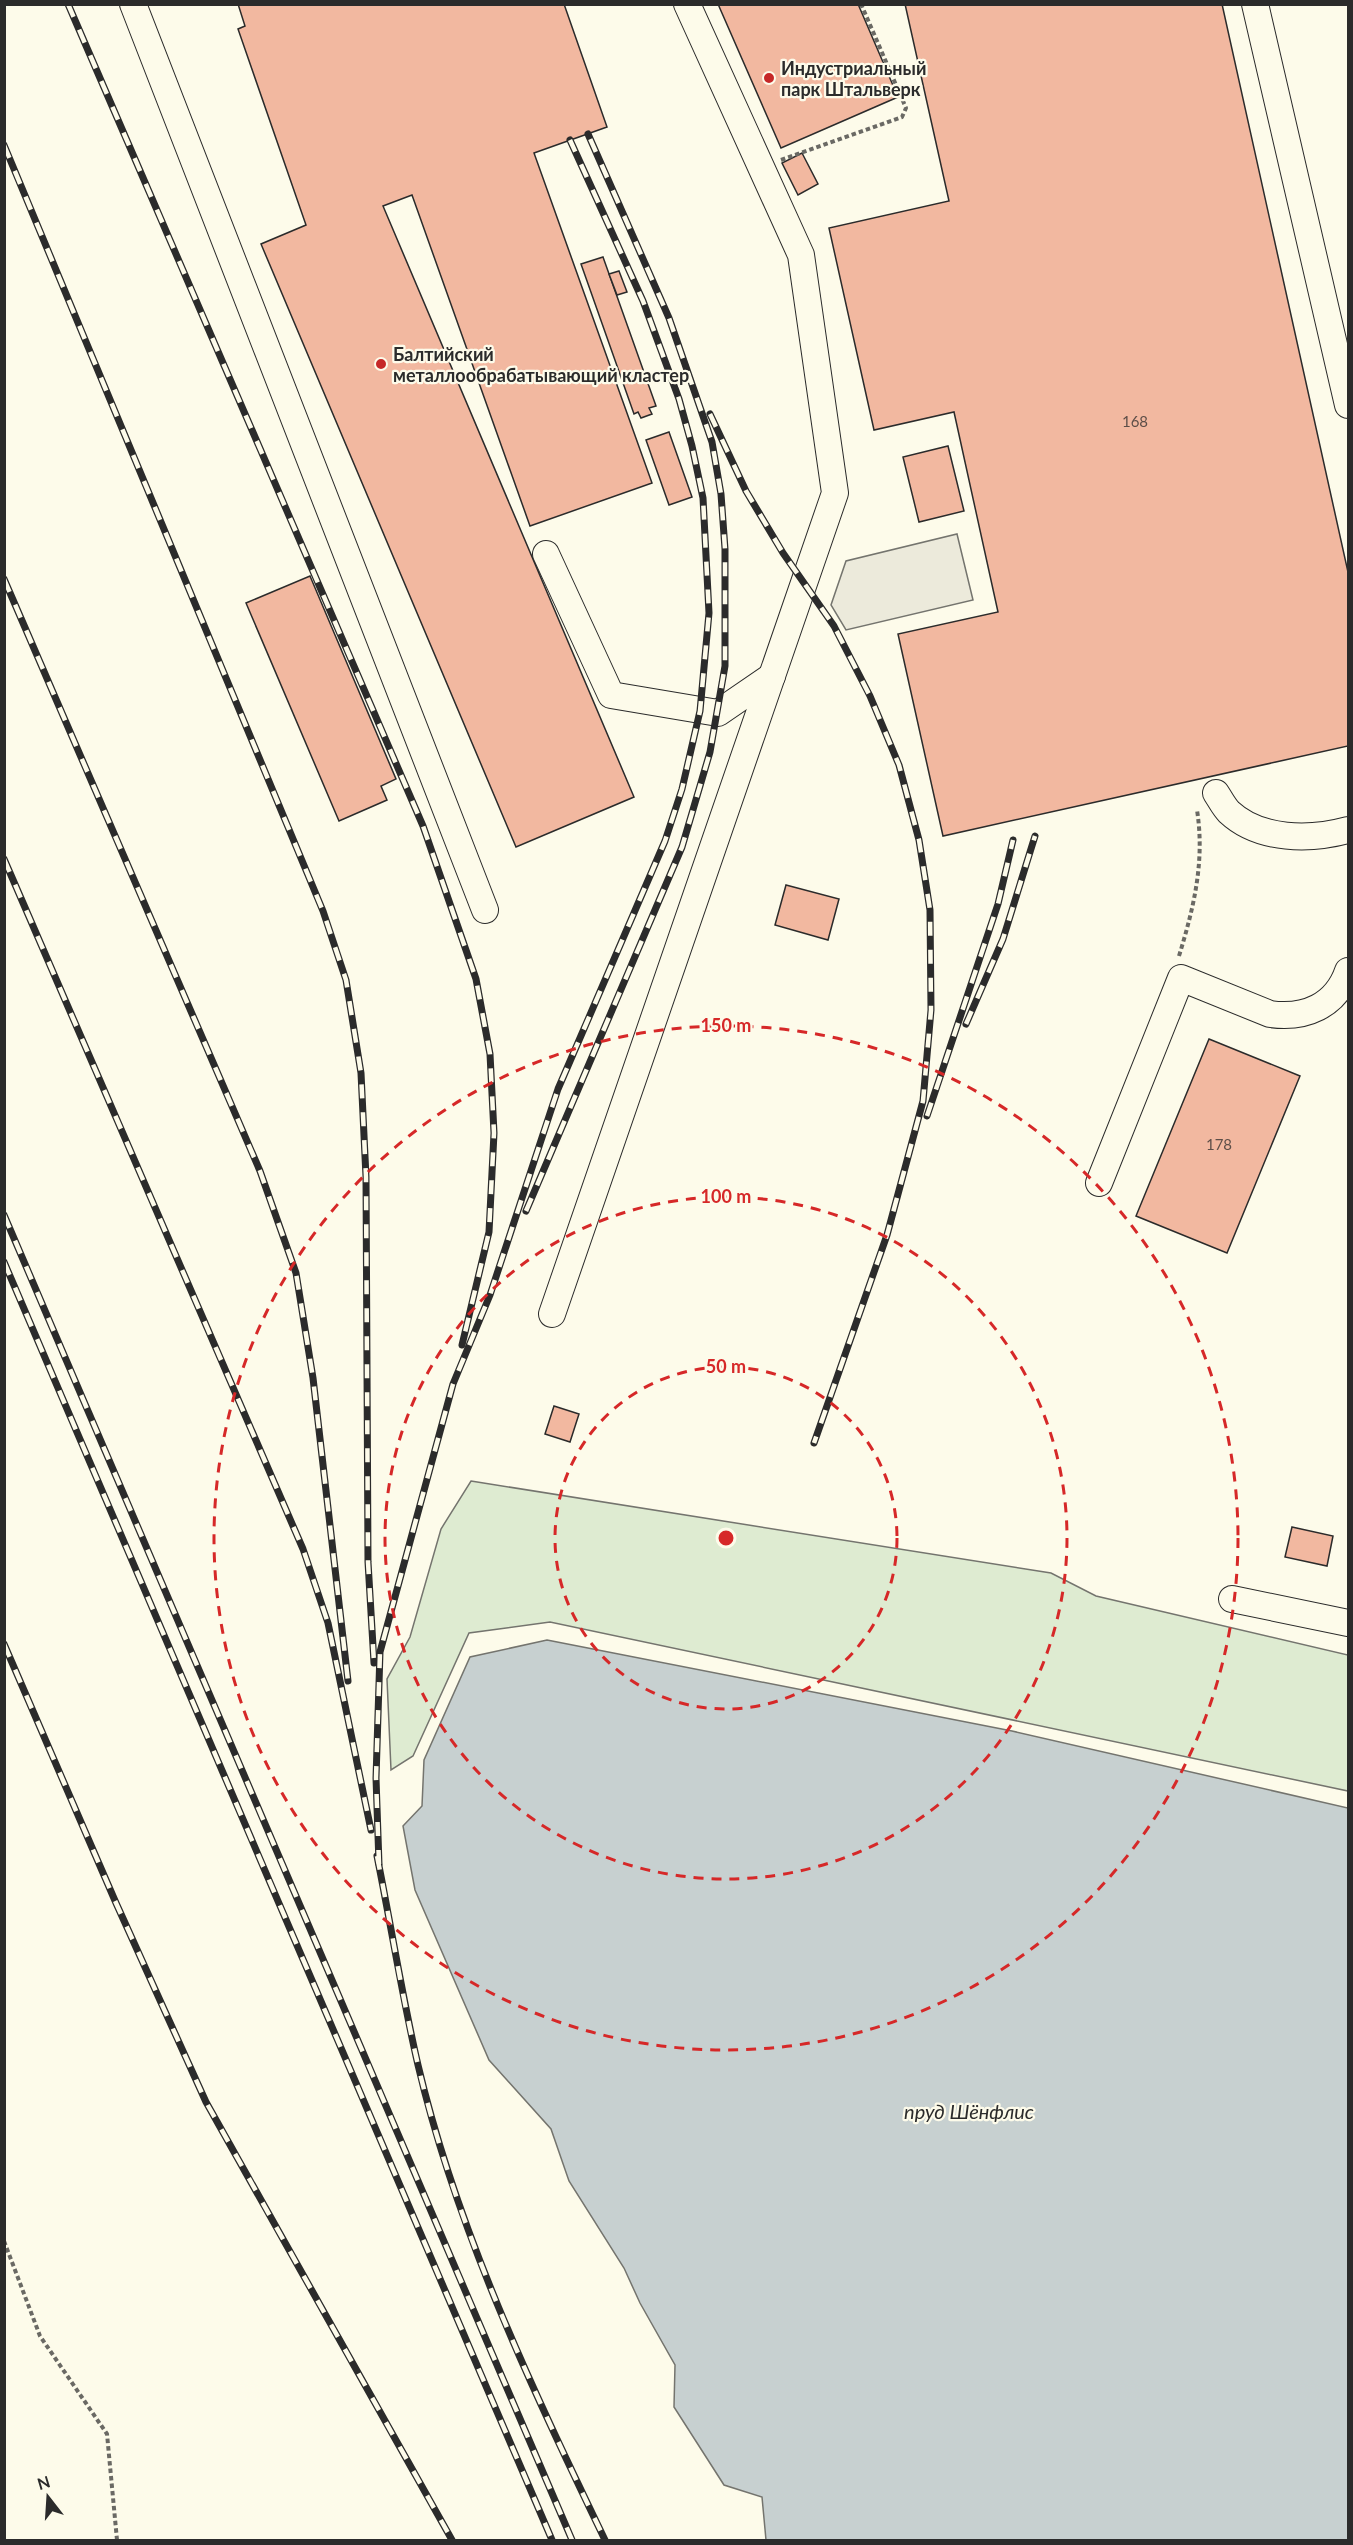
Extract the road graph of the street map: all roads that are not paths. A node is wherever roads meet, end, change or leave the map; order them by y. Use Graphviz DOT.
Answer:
graph roads {
  1 [pos="133,4"];
  2 [pos="687,4"];
  3 [pos="1255,4"];
  4 [pos="1348,405"];
  5 [pos="546,554"];
  6 [pos="772,676"];
  7 [pos="1207,801"];
  8 [pos="1348,830"];
  9 [pos="484,910"];
  10 [pos="1348,971"];
  11 [pos="1099,1183"];
  12 [pos="552,1314"];
  13 [pos="1232,1599"];
  14 [pos="1348,1623"];
  1 -- 9 [label="lane"];
  2 -- 6 [label="lane"];
  3 -- 4 [label="lane"];
  5 -- 6 [label="lane"];
  6 -- 12 [label="lane"];
  7 -- 8 [label="lane"];
  10 -- 11 [label="lane"];
  13 -- 14 [label="lane"];
}
